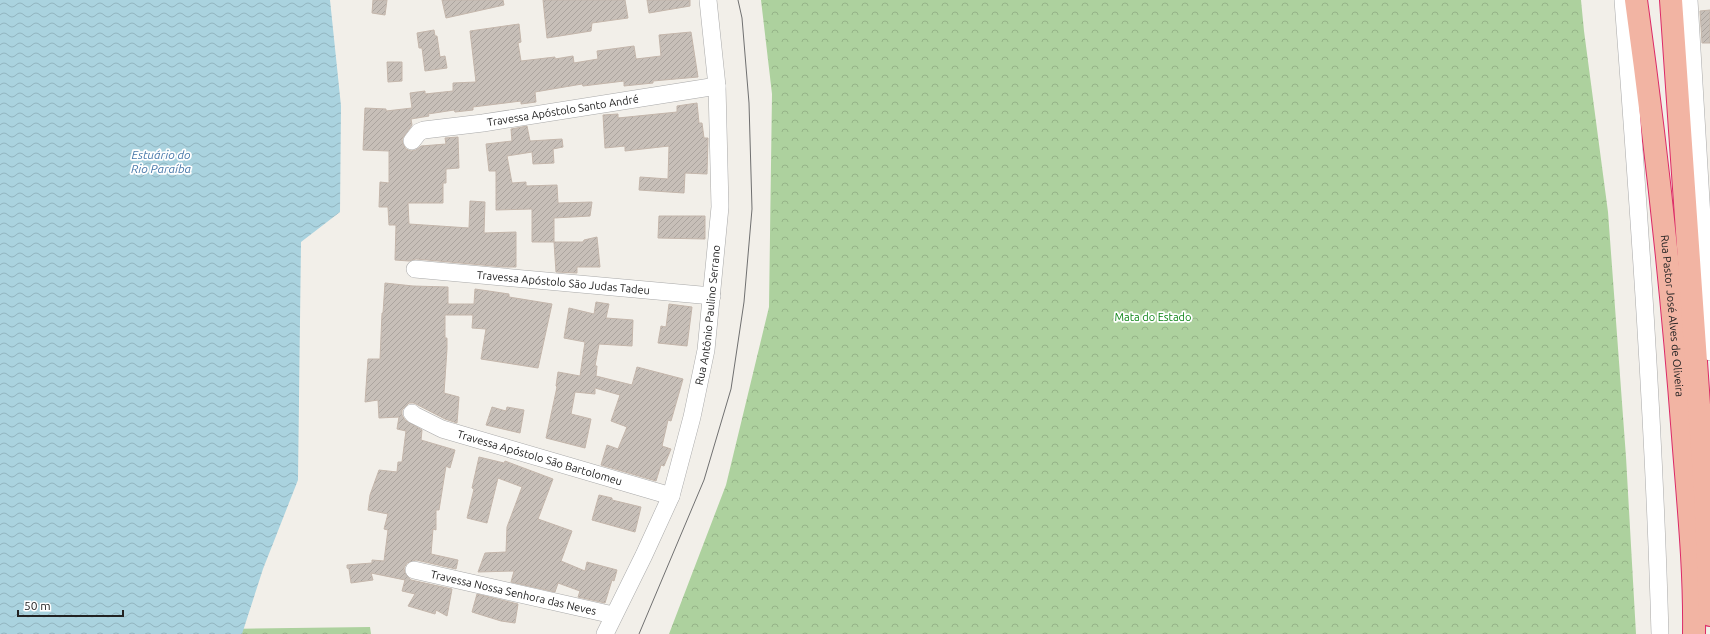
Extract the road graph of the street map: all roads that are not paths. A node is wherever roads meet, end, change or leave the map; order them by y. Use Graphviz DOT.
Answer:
graph roads {
  1 [pos="708,0"];
  2 [pos="1623,0"];
  3 [pos="1636,0"];
  4 [pos="1671,0"];
  5 [pos="1689,0"];
  6 [pos="717,86"];
  7 [pos="412,141"];
  8 [pos="414,269"];
  9 [pos="712,296"];
  10 [pos="1710,352"];
  11 [pos="412,413"];
  12 [pos="671,496"];
  13 [pos="414,570"];
  14 [pos="613,615"];
  15 [pos="1710,615"];
  16 [pos="605,634"];
  17 [pos="1660,634"];
  18 [pos="1694,634"];
  1 -- 6 [label="street, Rua Antônio Paulino Serrano"];
  2 -- 17 [label="street"];
  3 -- 18 [label="highway, Rua Pastor José Alves de Oliveira"];
  4 -- 15 [label="highway, Rua Pastor José Alves de Oliveira"];
  5 -- 10 [label="street"];
  6 -- 7 [label="street, Travessa Apóstolo Santo André"];
  6 -- 9 [label="street, Rua Antônio Paulino Serrano"];
  8 -- 9 [label="street, Travessa Apóstolo São Judas Tadeu"];
  9 -- 12 [label="street, Rua Antônio Paulino Serrano"];
  11 -- 12 [label="street, Travessa Apóstolo São Bartolomeu"];
  12 -- 14 [label="street, Rua Antônio Paulino Serrano"];
  13 -- 14 [label="street, Travessa Nossa Senhora das Neves"];
  14 -- 16 [label="street, Rua Antônio Paulino Serrano"];
}
